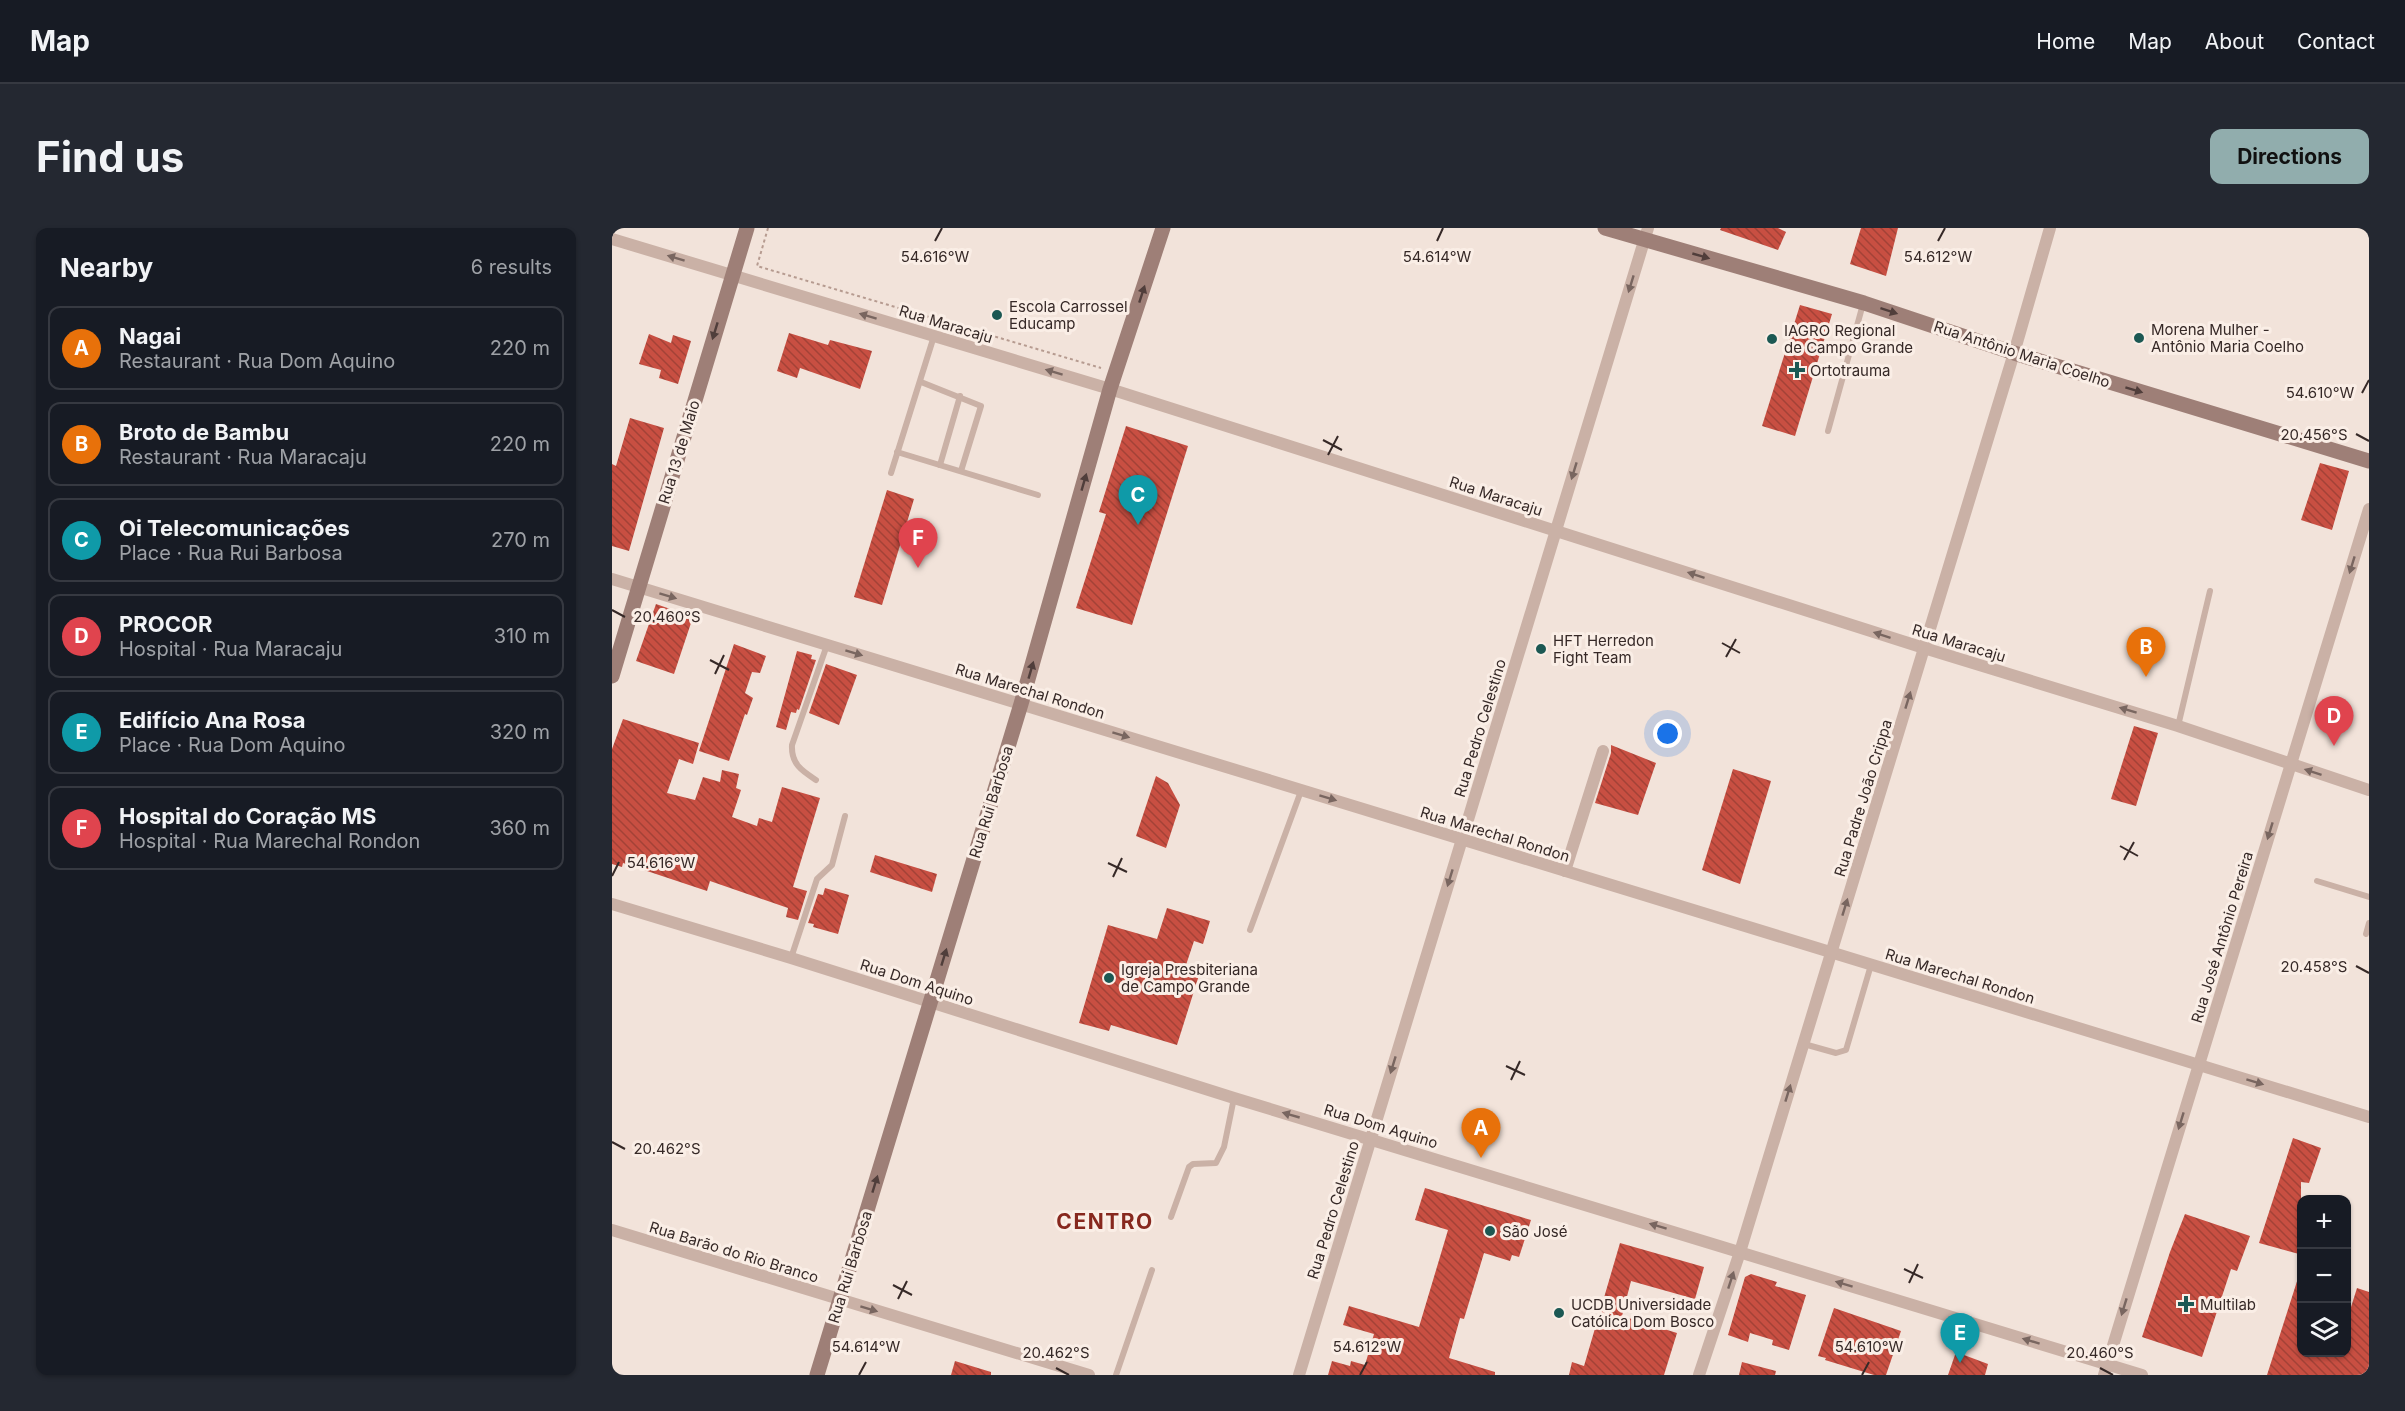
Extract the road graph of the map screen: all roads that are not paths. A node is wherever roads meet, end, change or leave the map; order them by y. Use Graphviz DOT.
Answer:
graph roads {
  1 [pos="747,228"];
  2 [pos="1163,228"];
  3 [pos="1605,228"];
  4 [pos="2050,228"];
  5 [pos="1646,234"];
  6 [pos="612,239"];
  7 [pos="732,275"];
  8 [pos="1863,303"];
  9 [pos="934,336"];
  10 [pos="2014,353"];
  11 [pos="921,382"];
  12 [pos="1110,389"];
  13 [pos="960,396"];
  14 [pos="1828,431"];
  15 [pos="897,452"];
  16 [pos="2369,461"];
  17 [pos="940,465"];
  18 [pos="961,471"];
  19 [pos="891,473"];
  20 [pos="1038,495"];
  21 [pos="2369,509"];
  22 [pos="1556,531"];
  23 [pos="612,579"];
  24 [pos="639,587"];
  25 [pos="2210,591"];
  26 [pos="827,645"];
  27 [pos="1924,648"];
  28 [pos="612,676"];
  29 [pos="1021,704"];
  30 [pos="2178,726"];
  31 [pos="1603,752"];
  32 [pos="2290,765"];
  33 [pos="816,780"];
  34 [pos="1301,790"];
  35 [pos="2369,790"];
  36 [pos="845,816"];
  37 [pos="1462,839"];
  38 [pos="1565,871"];
  39 [pos="2317,881"];
  40 [pos="2369,897"];
  41 [pos="612,904"];
  42 [pos="2369,923"];
  43 [pos="1250,930"];
  44 [pos="2366,934"];
  45 [pos="1831,952"];
  46 [pos="791,958"];
  47 [pos="1872,964"];
  48 [pos="930,1002"];
  49 [pos="1804,1044"];
  50 [pos="2199,1065"];
  51 [pos="1234,1098"];
  52 [pos="2369,1117"];
  53 [pos="1371,1138"];
  54 [pos="1172,1217"];
  55 [pos="612,1230"];
  56 [pos="1740,1252"];
  57 [pos="1152,1270"];
  58 [pos="840,1300"];
  59 [pos="2105,1370"];
  60 [pos="817,1375"];
  61 [pos="1089,1375"];
  62 [pos="1116,1375"];
  63 [pos="1299,1375"];
  64 [pos="1700,1375"];
  65 [pos="2142,1375"];
  1 -- 7 [label="street, Rua 13 de Maio"];
  12 -- 2 [label="street, Rua Rui Barbosa, one-way"];
  3 -- 5 [label="street, Rua Antônio Maria Coelho"];
  4 -- 10 [label="street, Rua Padre João Crippa"];
  5 -- 8 [label="street, Rua Antônio Maria Coelho, one-way"];
  5 -- 22 [label="street, Rua Pedro Celestino, one-way"];
  7 -- 6 [label="street, Rua Maracaju, one-way"];
  9 -- 7 [label="street, Rua Maracaju, one-way"];
  7 -- 24 [label="street, Rua 13 de Maio, one-way"];
  8 -- 10 [label="street, Rua Antônio Maria Coelho, one-way"];
  8 -- 14 [label="lane"];
  9 -- 11 [label="lane"];
  12 -- 9 [label="street, Rua Maracaju, one-way"];
  10 -- 16 [label="street, Rua Antônio Maria Coelho, one-way"];
  10 -- 27 [label="street, Rua Padre João Crippa"];
  11 -- 13 [label="lane"];
  11 -- 15 [label="lane"];
  12 -- 22 [label="street, Rua Maracaju"];
  29 -- 12 [label="street, Rua Rui Barbosa, one-way"];
  13 -- 17 [label="lane"];
  13 -- 18 [label="lane"];
  15 -- 17 [label="lane"];
  15 -- 19 [label="lane"];
  17 -- 18 [label="lane"];
  18 -- 20 [label="lane"];
  21 -- 32 [label="street, Rua José Antônio Pereira, one-way"];
  27 -- 22 [label="street, Rua Maracaju, one-way"];
  22 -- 37 [label="street, Rua Pedro Celestino"];
  23 -- 24 [label="street, Rua Marechal Rondon"];
  24 -- 26 [label="street, Rua Marechal Rondon, one-way"];
  24 -- 28 [label="street, Rua 13 de Maio"];
  25 -- 30 [label="lane"];
  26 -- 29 [label="street, Rua Marechal Rondon, one-way"];
  26 -- 33 [label="lane"];
  30 -- 27 [label="street, Rua Maracaju, one-way"];
  45 -- 27 [label="street, Rua Padre João Crippa, one-way"];
  29 -- 34 [label="street, Rua Marechal Rondon, one-way"];
  48 -- 29 [label="street, Rua Rui Barbosa, one-way"];
  30 -- 32 [label="street, Rua Maracaju"];
  31 -- 38 [label="street"];
  35 -- 32 [label="street, Rua Maracaju, one-way"];
  32 -- 50 [label="street, Rua José Antônio Pereira, one-way"];
  34 -- 37 [label="street, Rua Marechal Rondon, one-way"];
  34 -- 43 [label="lane"];
  36 -- 46 [label="lane"];
  37 -- 38 [label="street, Rua Marechal Rondon"];
  37 -- 53 [label="street, Rua Pedro Celestino, one-way"];
  38 -- 45 [label="street, Rua Marechal Rondon"];
  39 -- 40 [label="lane"];
  41 -- 46 [label="street, Rua Dom Aquino"];
  42 -- 44 [label="lane"];
  45 -- 47 [label="street, Rua Marechal Rondon"];
  45 -- 49 [label="street, Rua Padre João Crippa"];
  46 -- 48 [label="street, Rua Dom Aquino"];
  47 -- 49 [label="lane"];
  47 -- 50 [label="street, Rua Marechal Rondon"];
  48 -- 51 [label="street, Rua Dom Aquino"];
  58 -- 48 [label="street, Rua Rui Barbosa, one-way"];
  56 -- 49 [label="street, Rua Padre João Crippa, one-way"];
  50 -- 52 [label="street, Rua Marechal Rondon, one-way"];
  50 -- 59 [label="street, Rua José Antônio Pereira, one-way"];
  53 -- 51 [label="street, Rua Dom Aquino, one-way"];
  51 -- 54 [label="lane"];
  56 -- 53 [label="street, Rua Dom Aquino, one-way"];
  53 -- 63 [label="street, Rua Pedro Celestino"];
  55 -- 58 [label="street, Rua Barão do Rio Branco"];
  59 -- 56 [label="street, Rua Dom Aquino, one-way"];
  64 -- 56 [label="street, Rua Padre João Crippa, one-way"];
  57 -- 62 [label="lane"];
  58 -- 60 [label="street, Rua Rui Barbosa"];
  58 -- 61 [label="street, Rua Barão do Rio Branco, one-way"];
  59 -- 65 [label="street, Rua Dom Aquino"];
}
